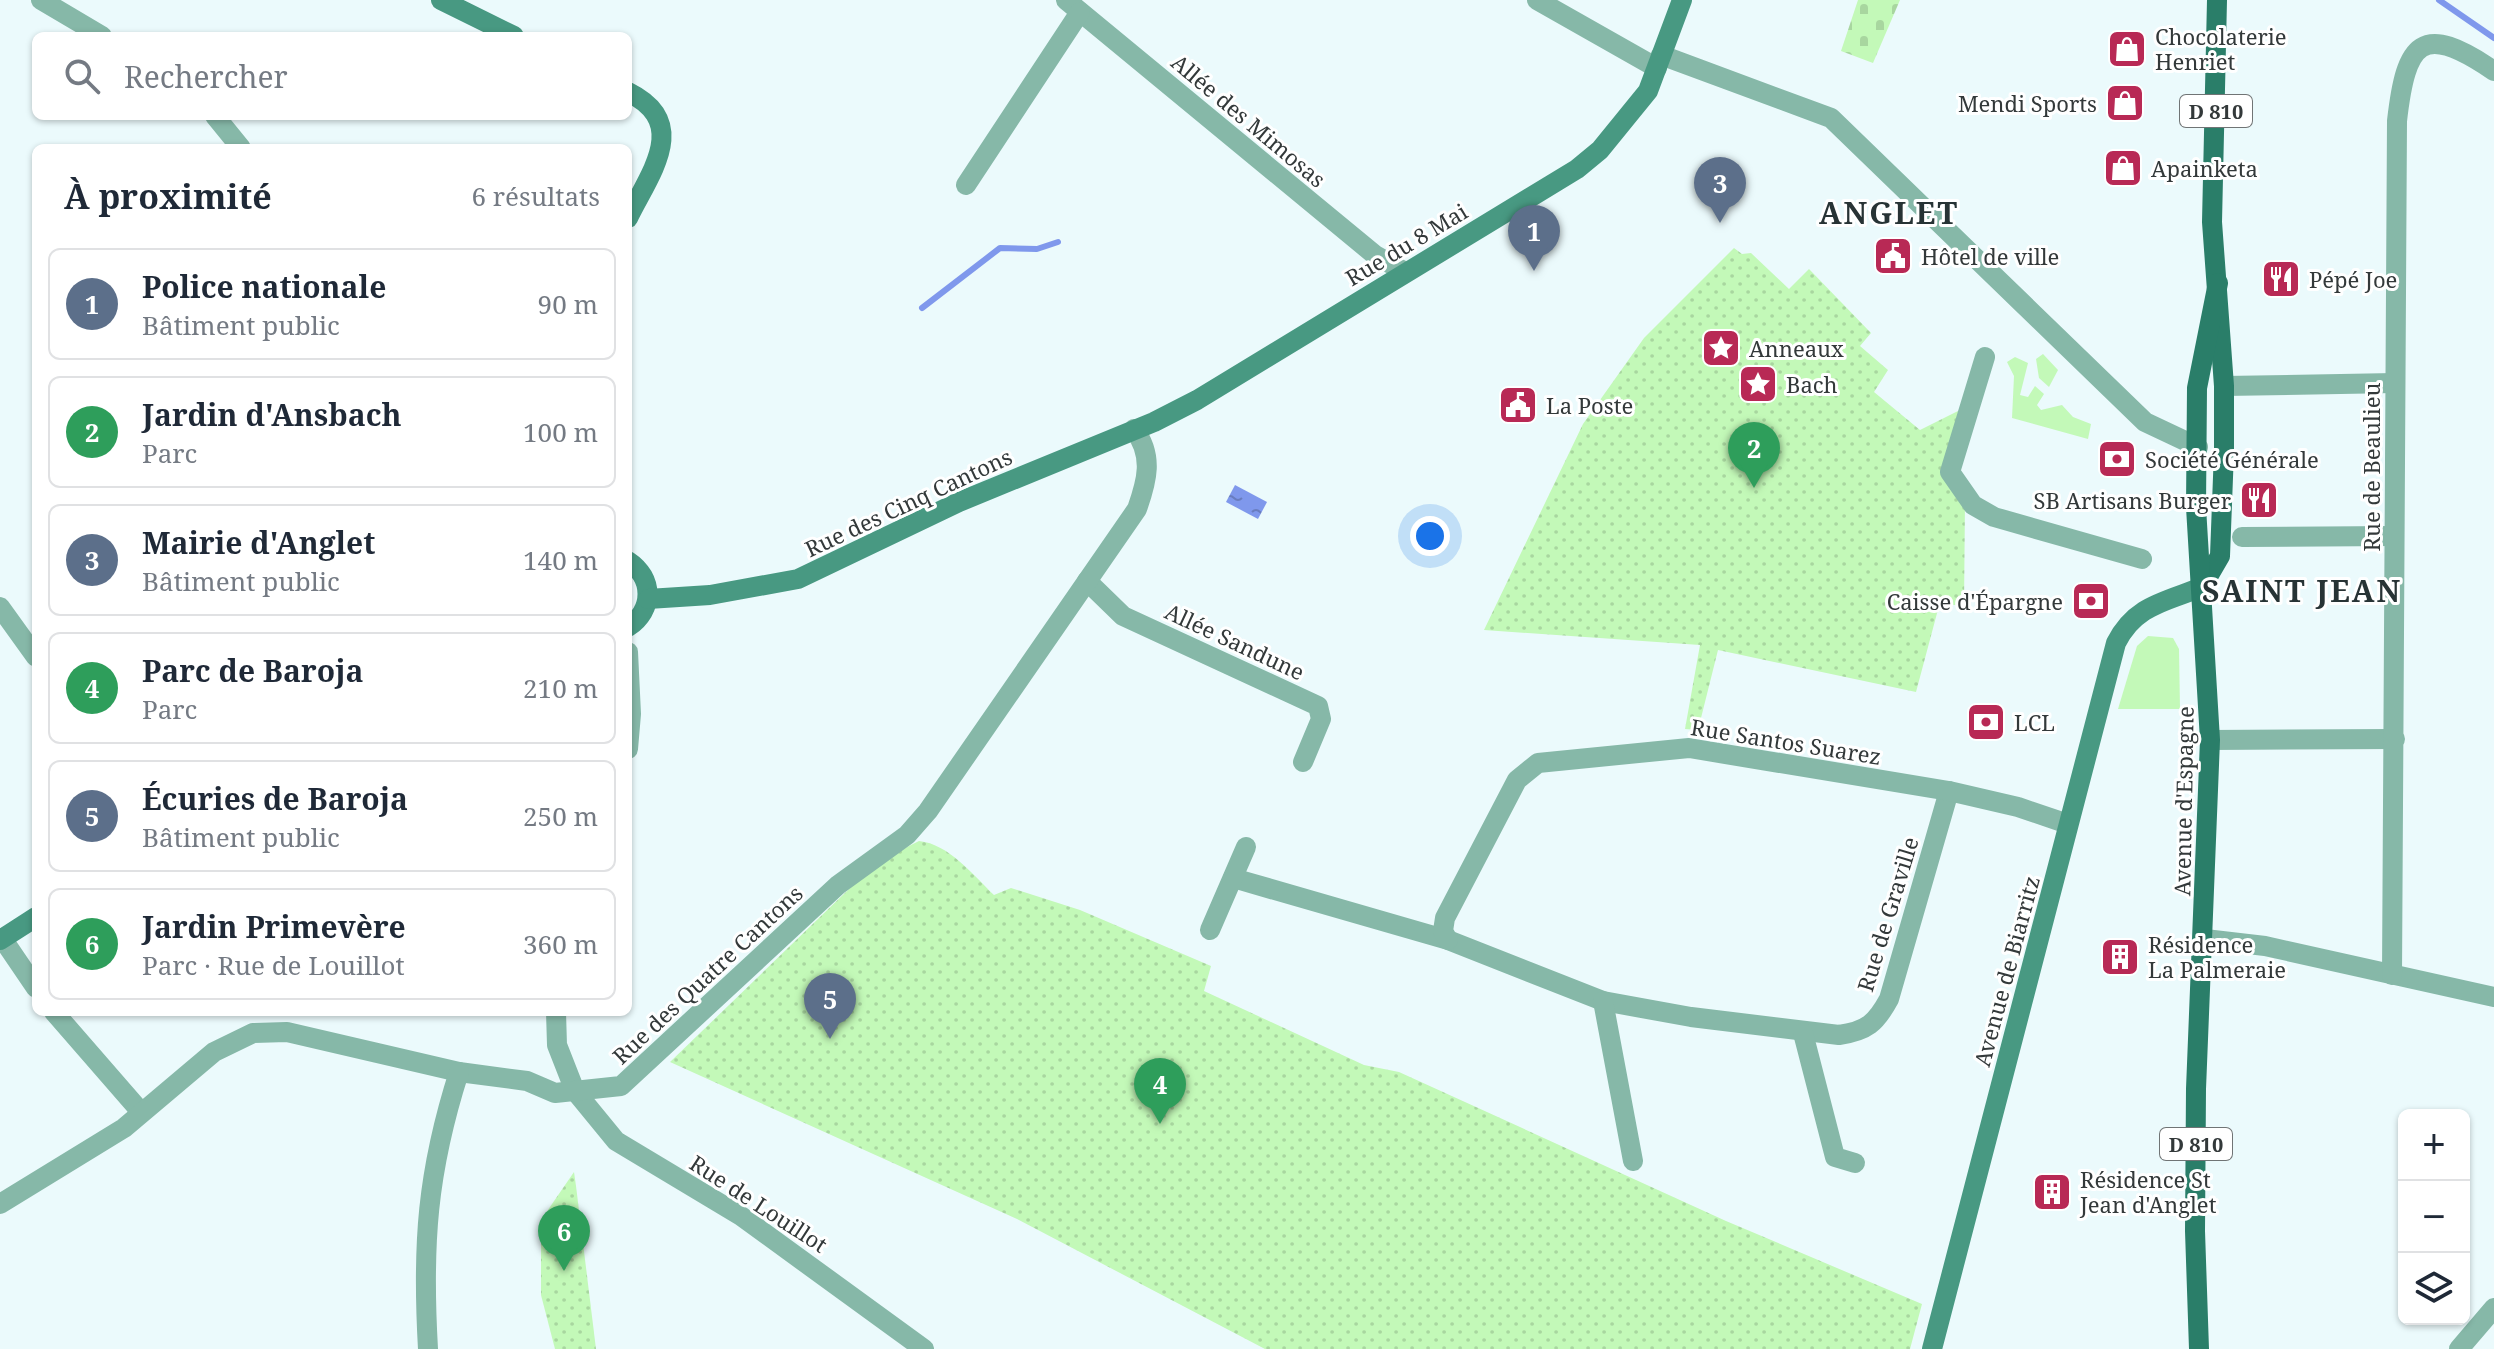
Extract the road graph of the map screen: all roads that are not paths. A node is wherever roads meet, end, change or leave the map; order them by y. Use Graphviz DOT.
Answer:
graph roads {
  1 [pos="41,0"];
  2 [pos="441,0"];
  3 [pos="1537,0"];
  4 [pos="1682,0"];
  5 [pos="2217,0"];
  6 [pos="1073,6"];
  7 [pos="95,32"];
  8 [pos="506,32"];
  9 [pos="1659,62"];
  10 [pos="2494,71"];
  11 [pos="632,94"];
  12 [pos="218,120"];
  13 [pos="238,144"];
  14 [pos="966,185"];
  15 [pos="632,209"];
  16 [pos="1405,272"];
  17 [pos="2218,283"];
  18 [pos="1985,357"];
  19 [pos="2395,383"];
  20 [pos="2224,386"];
  21 [pos="1134,429"];
  22 [pos="2198,447"];
  23 [pos="2224,451"];
  24 [pos="2394,536"];
  25 [pos="2242,537"];
  26 [pos="2142,559"];
  27 [pos="632,565"];
  28 [pos="1087,581"];
  29 [pos="2202,587"];
  30 [pos="648,599"];
  31 [pos="0,607"];
  32 [pos="632,624"];
  33 [pos="32,651"];
  34 [pos="2395,739"];
  35 [pos="2210,740"];
  36 [pos="1303,762"];
  37 [pos="1949,791"];
  38 [pos="2068,824"];
  39 [pos="1246,847"];
  40 [pos="1233,878"];
  41 [pos="32,920"];
  42 [pos="1210,930"];
  43 [pos="1,939"];
  44 [pos="2205,939"];
  45 [pos="1448,940"];
  46 [pos="2392,975"];
  47 [pos="32,982"];
  48 [pos="2494,997"];
  49 [pos="1603,1001"];
  50 [pos="57,1016"];
  51 [pos="556,1016"];
  52 [pos="267,1022"];
  53 [pos="1803,1033"];
  54 [pos="459,1072"];
  55 [pos="575,1091"];
  56 [pos="141,1112"];
  57 [pos="1633,1161"];
  58 [pos="1855,1163"];
  59 [pos="0,1204"];
  60 [pos="2494,1308"];
  61 [pos="428,1349"];
  62 [pos="924,1349"];
  63 [pos="1932,1349"];
  64 [pos="2199,1349"];
  65 [pos="2459,1349"];
  1 -- 7 [label="street"];
  2 -- 8 [label="street"];
  3 -- 9 [label="street"];
  4 -- 9 [label="street, Rue du 8 Mai"];
  5 -- 17 [label="main road, D 810"];
  6 -- 14 [label="street"];
  6 -- 16 [label="street, Allée des Mimosas"];
  9 -- 16 [label="street, Rue du 8 Mai"];
  9 -- 22 [label="street"];
  10 -- 19 [label="street, Rue de Beaulieu"];
  11 -- 15 [label="street"];
  12 -- 13 [label="street"];
  16 -- 21 [label="street, Rue du 8 Mai"];
  17 -- 20 [label="main road, D 810"];
  17 -- 22 [label="main road, D 810"];
  18 -- 26 [label="street"];
  19 -- 20 [label="street"];
  19 -- 24 [label="street, Rue de Beaulieu"];
  20 -- 23 [label="main road, D 810"];
  21 -- 28 [label="street, Rue des Quatre Cantons"];
  21 -- 30 [label="street, Rue des Cinq Cantons"];
  22 -- 23 [label="street"];
  22 -- 29 [label="main road, Avenue d'Espagne / D 810"];
  23 -- 29 [label="main road, D 810"];
  24 -- 25 [label="street"];
  24 -- 34 [label="street, Rue de Beaulieu"];
  27 -- 30 [label="street"];
  28 -- 36 [label="street, Allée Sandune"];
  28 -- 55 [label="street, Rue des Quatre Cantons"];
  29 -- 35 [label="main road, Avenue d'Espagne / D 810"];
  29 -- 38 [label="street, Avenue de Biarritz"];
  30 -- 32 [label="street"];
  31 -- 33 [label="street"];
  34 -- 35 [label="street"];
  34 -- 46 [label="street, Rue de Beaulieu"];
  35 -- 44 [label="main road, Avenue d'Espagne / D 810"];
  37 -- 38 [label="street, Rue Santos Suarez"];
  37 -- 45 [label="street, Rue Santos Suarez"];
  37 -- 53 [label="street, Rue de Graville"];
  38 -- 63 [label="street, Avenue de Biarritz"];
  39 -- 40 [label="street"];
  40 -- 42 [label="street"];
  40 -- 45 [label="street"];
  41 -- 43 [label="street"];
  43 -- 47 [label="street"];
  44 -- 46 [label="street"];
  44 -- 64 [label="main road, Avenue d'Espagne / D 810"];
  45 -- 49 [label="street, Rue de Graville"];
  46 -- 48 [label="street"];
  49 -- 53 [label="street, Rue de Graville"];
  49 -- 57 [label="street"];
  50 -- 56 [label="street"];
  51 -- 55 [label="street, Rue de Louillot"];
  52 -- 54 [label="street, Rue des Quatre Cantons"];
  52 -- 56 [label="street, Rue des Quatre Cantons"];
  53 -- 58 [label="street"];
  54 -- 55 [label="street, Rue des Quatre Cantons"];
  54 -- 61 [label="street"];
  55 -- 62 [label="street, Rue de Louillot"];
  56 -- 59 [label="street, Rue des Quatre Cantons"];
  60 -- 65 [label="street"];
}
